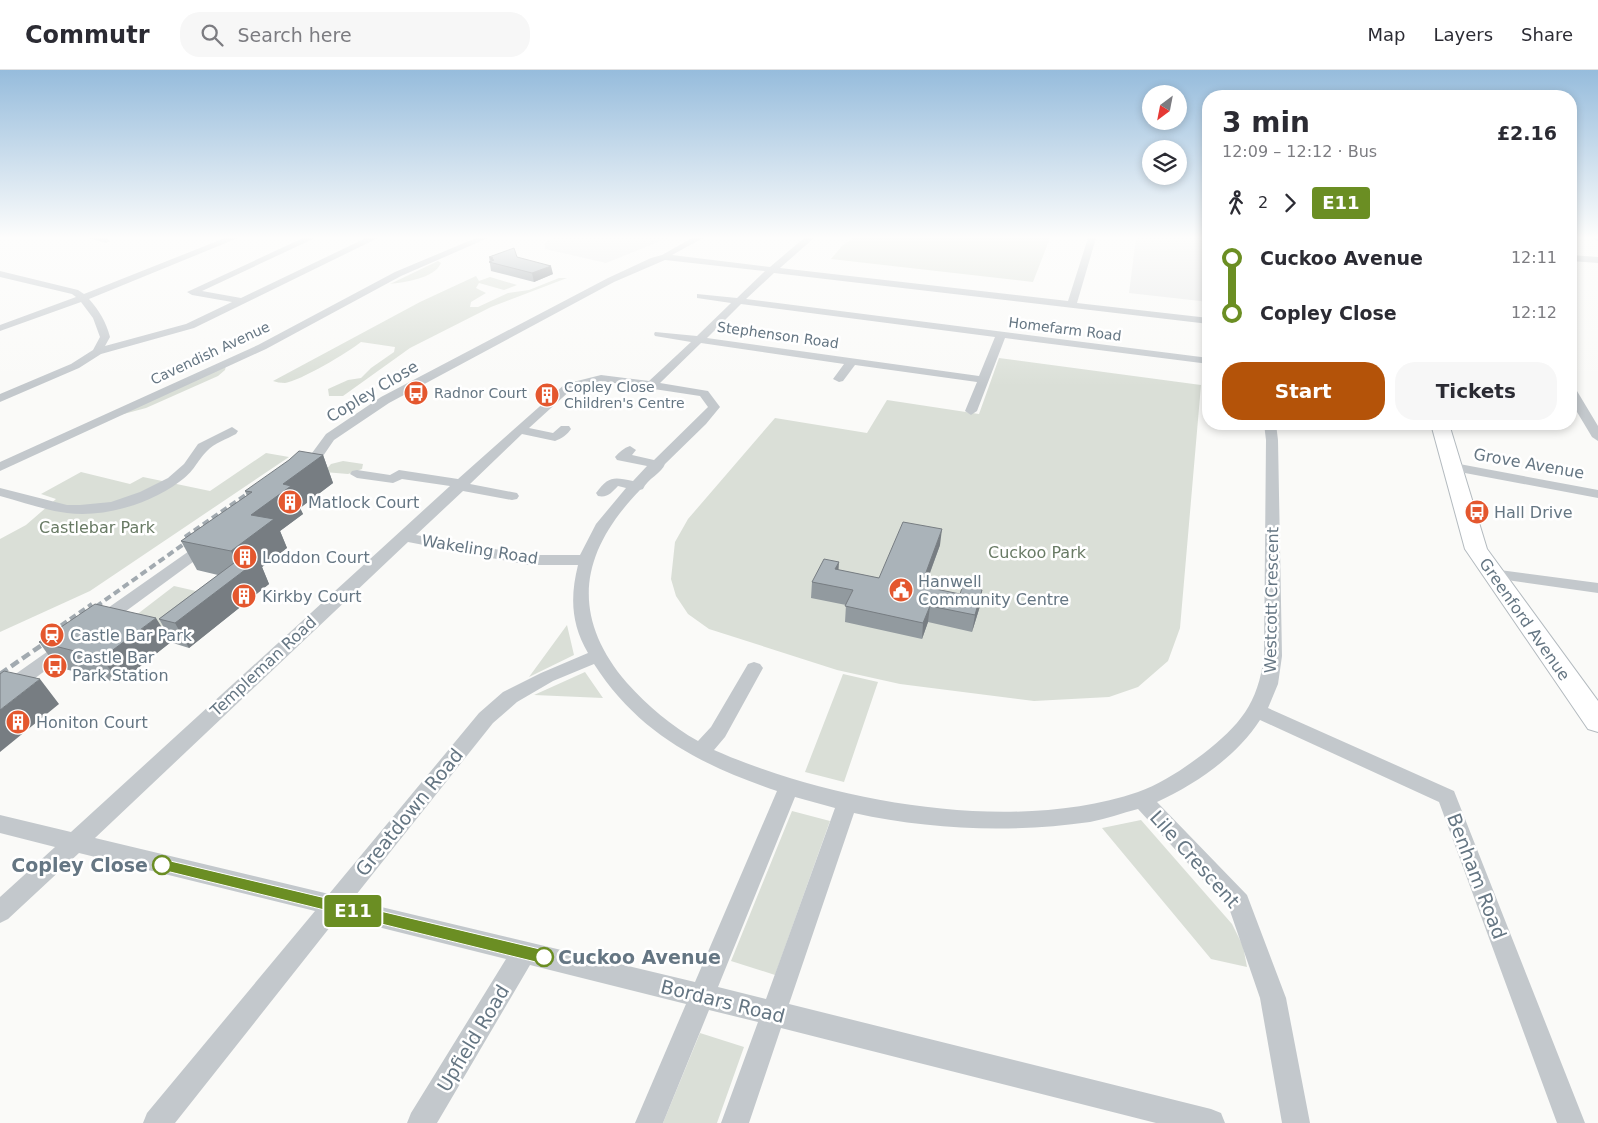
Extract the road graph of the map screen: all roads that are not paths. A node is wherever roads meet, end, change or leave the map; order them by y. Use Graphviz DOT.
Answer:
graph roads {
  1 [pos="55,287"];
  2 [pos="110,287"];
  3 [pos="203,287"];
  4 [pos="272,287"];
  5 [pos="374,287"];
  6 [pos="597,287"];
  7 [pos="755,287"];
  8 [pos="924,287"];
  9 [pos="1077,287"];
  10 [pos="700,296"];
  11 [pos="83,298"];
  12 [pos="243,301"];
  13 [pos="739,301"];
  14 [pos="1072,304"];
  15 [pos="1202,320"];
  16 [pos="0,328"];
  17 [pos="659,334"];
  18 [pos="1000,334"];
  19 [pos="699,340"];
  20 [pos="97,352"];
  21 [pos="1202,360"];
  22 [pos="852,361"];
  23 [pos="839,379"];
  24 [pos="983,380"];
  25 [pos="652,385"];
  26 [pos="0,398"];
  27 [pos="1577,401"];
  28 [pos="971,411"];
  29 [pos="218,428"];
  30 [pos="564,429"];
  31 [pos="520,430"];
  32 [pos="1271,430"];
  33 [pos="1442,430"];
  34 [pos="232,431"];
  35 [pos="247,433"];
  36 [pos="1598,438"];
  37 [pos="630,450"];
  38 [pos="659,464"];
  39 [pos="0,467"];
  40 [pos="1454,468"];
  41 [pos="357,474"];
  42 [pos="294,483"];
  43 [pos="461,485"];
  44 [pos="638,486"];
  45 [pos="0,492"];
  46 [pos="603,493"];
  47 [pos="1598,494"];
  48 [pos="512,496"];
  49 [pos="221,535"];
  50 [pos="403,537"];
  51 [pos="587,560"];
  52 [pos="1492,574"];
  53 [pos="1598,588"];
  54 [pos="94,627"];
  55 [pos="78,638"];
  56 [pos="597,656"];
  57 [pos="754,668"];
  58 [pos="0,694"];
  59 [pos="1256,710"];
  60 [pos="1598,721"];
  61 [pos="700,752"];
  62 [pos="789,787"];
  63 [pos="1142,800"];
  64 [pos="847,803"];
  65 [pos="0,824"];
  66 [pos="72,843"];
  67 [pos="333,907"];
  68 [pos="0,912"];
  69 [pos="524,952"];
  70 [pos="702,996"];
  71 [pos="773,1013"];
  72 [pos="157,1123"];
  73 [pos="421,1123"];
  74 [pos="649,1123"];
  75 [pos="735,1123"];
  76 [pos="1211,1123"];
  77 [pos="1296,1123"];
  78 [pos="1570,1123"];
  1 -- 11 [label="street"];
  2 -- 11 [label="street"];
  3 -- 12 [label="street"];
  4 -- 12 [label="street"];
  5 -- 39 [label="street, Cavendish Avenue"];
  6 -- 42 [label="street, Copley Close"];
  7 -- 13 [label="street"];
  8 -- 14 [label="street"];
  9 -- 14 [label="street"];
  10 -- 13 [label="street, Homefarm Road"];
  11 -- 16 [label="street"];
  11 -- 20 [label="street"];
  12 -- 20 [label="street"];
  13 -- 18 [label="street, Homefarm Road"];
  13 -- 19 [label="street"];
  14 -- 15 [label="street"];
  17 -- 19 [label="street, Stephenson Road"];
  18 -- 21 [label="street, Homefarm Road"];
  18 -- 24 [label="street"];
  19 -- 22 [label="street, Stephenson Road"];
  19 -- 25 [label="street"];
  20 -- 26 [label="street"];
  22 -- 23 [label="street, Stephenson Road"];
  22 -- 24 [label="street, Stephenson Road"];
  24 -- 28 [label="street"];
  25 -- 31 [label="street, Templeman Road"];
  25 -- 38 [label="street, Westcott Crescent"];
  27 -- 36 [label="street"];
  29 -- 34 [label="street"];
  30 -- 31 [label="street"];
  31 -- 43 [label="street, Templeman Road"];
  32 -- 59 [label="street, Westcott Crescent"];
  33 -- 40 [label="street, Greenford Avenue"];
  34 -- 35 [label="street"];
  34 -- 45 [label="street"];
  37 -- 38 [label="street"];
  38 -- 44 [label="street, Westcott Crescent"];
  40 -- 47 [label="street, Grove Avenue"];
  40 -- 52 [label="street, Greenford Avenue"];
  41 -- 43 [label="street"];
  43 -- 48 [label="street"];
  43 -- 50 [label="street, Templeman Road"];
  44 -- 46 [label="street"];
  44 -- 51 [label="street, Westcott Crescent"];
  49 -- 54 [label="street"];
  50 -- 51 [label="street, Wakeling Road"];
  50 -- 66 [label="street, Templeman Road"];
  51 -- 56 [label="street, Westcott Crescent"];
  52 -- 53 [label="street"];
  52 -- 60 [label="street, Greenford Avenue"];
  55 -- 58 [label="street"];
  56 -- 61 [label="street, Westcott Crescent"];
  56 -- 67 [label="street, Greatdown Road"];
  57 -- 61 [label="street"];
  59 -- 63 [label="street, Westcott Crescent"];
  59 -- 78 [label="street, Benham Road"];
  61 -- 62 [label="street, Westcott Crescent"];
  62 -- 64 [label="street, Westcott Crescent"];
  62 -- 70 [label="street"];
  63 -- 64 [label="street, Westcott Crescent"];
  63 -- 77 [label="street, Lile Crescent"];
  64 -- 71 [label="street"];
  65 -- 66 [label="street, Bordars Road"];
  66 -- 67 [label="street, Bordars Road"];
  66 -- 68 [label="street, Templeman Road"];
  67 -- 69 [label="street, Bordars Road"];
  67 -- 72 [label="street, Greatdown Road"];
  69 -- 70 [label="street, Bordars Road"];
  69 -- 73 [label="street, Upfield Road"];
  70 -- 71 [label="street, Bordars Road"];
  70 -- 74 [label="street"];
  71 -- 75 [label="street"];
  71 -- 76 [label="street, Bordars Road"];
}
